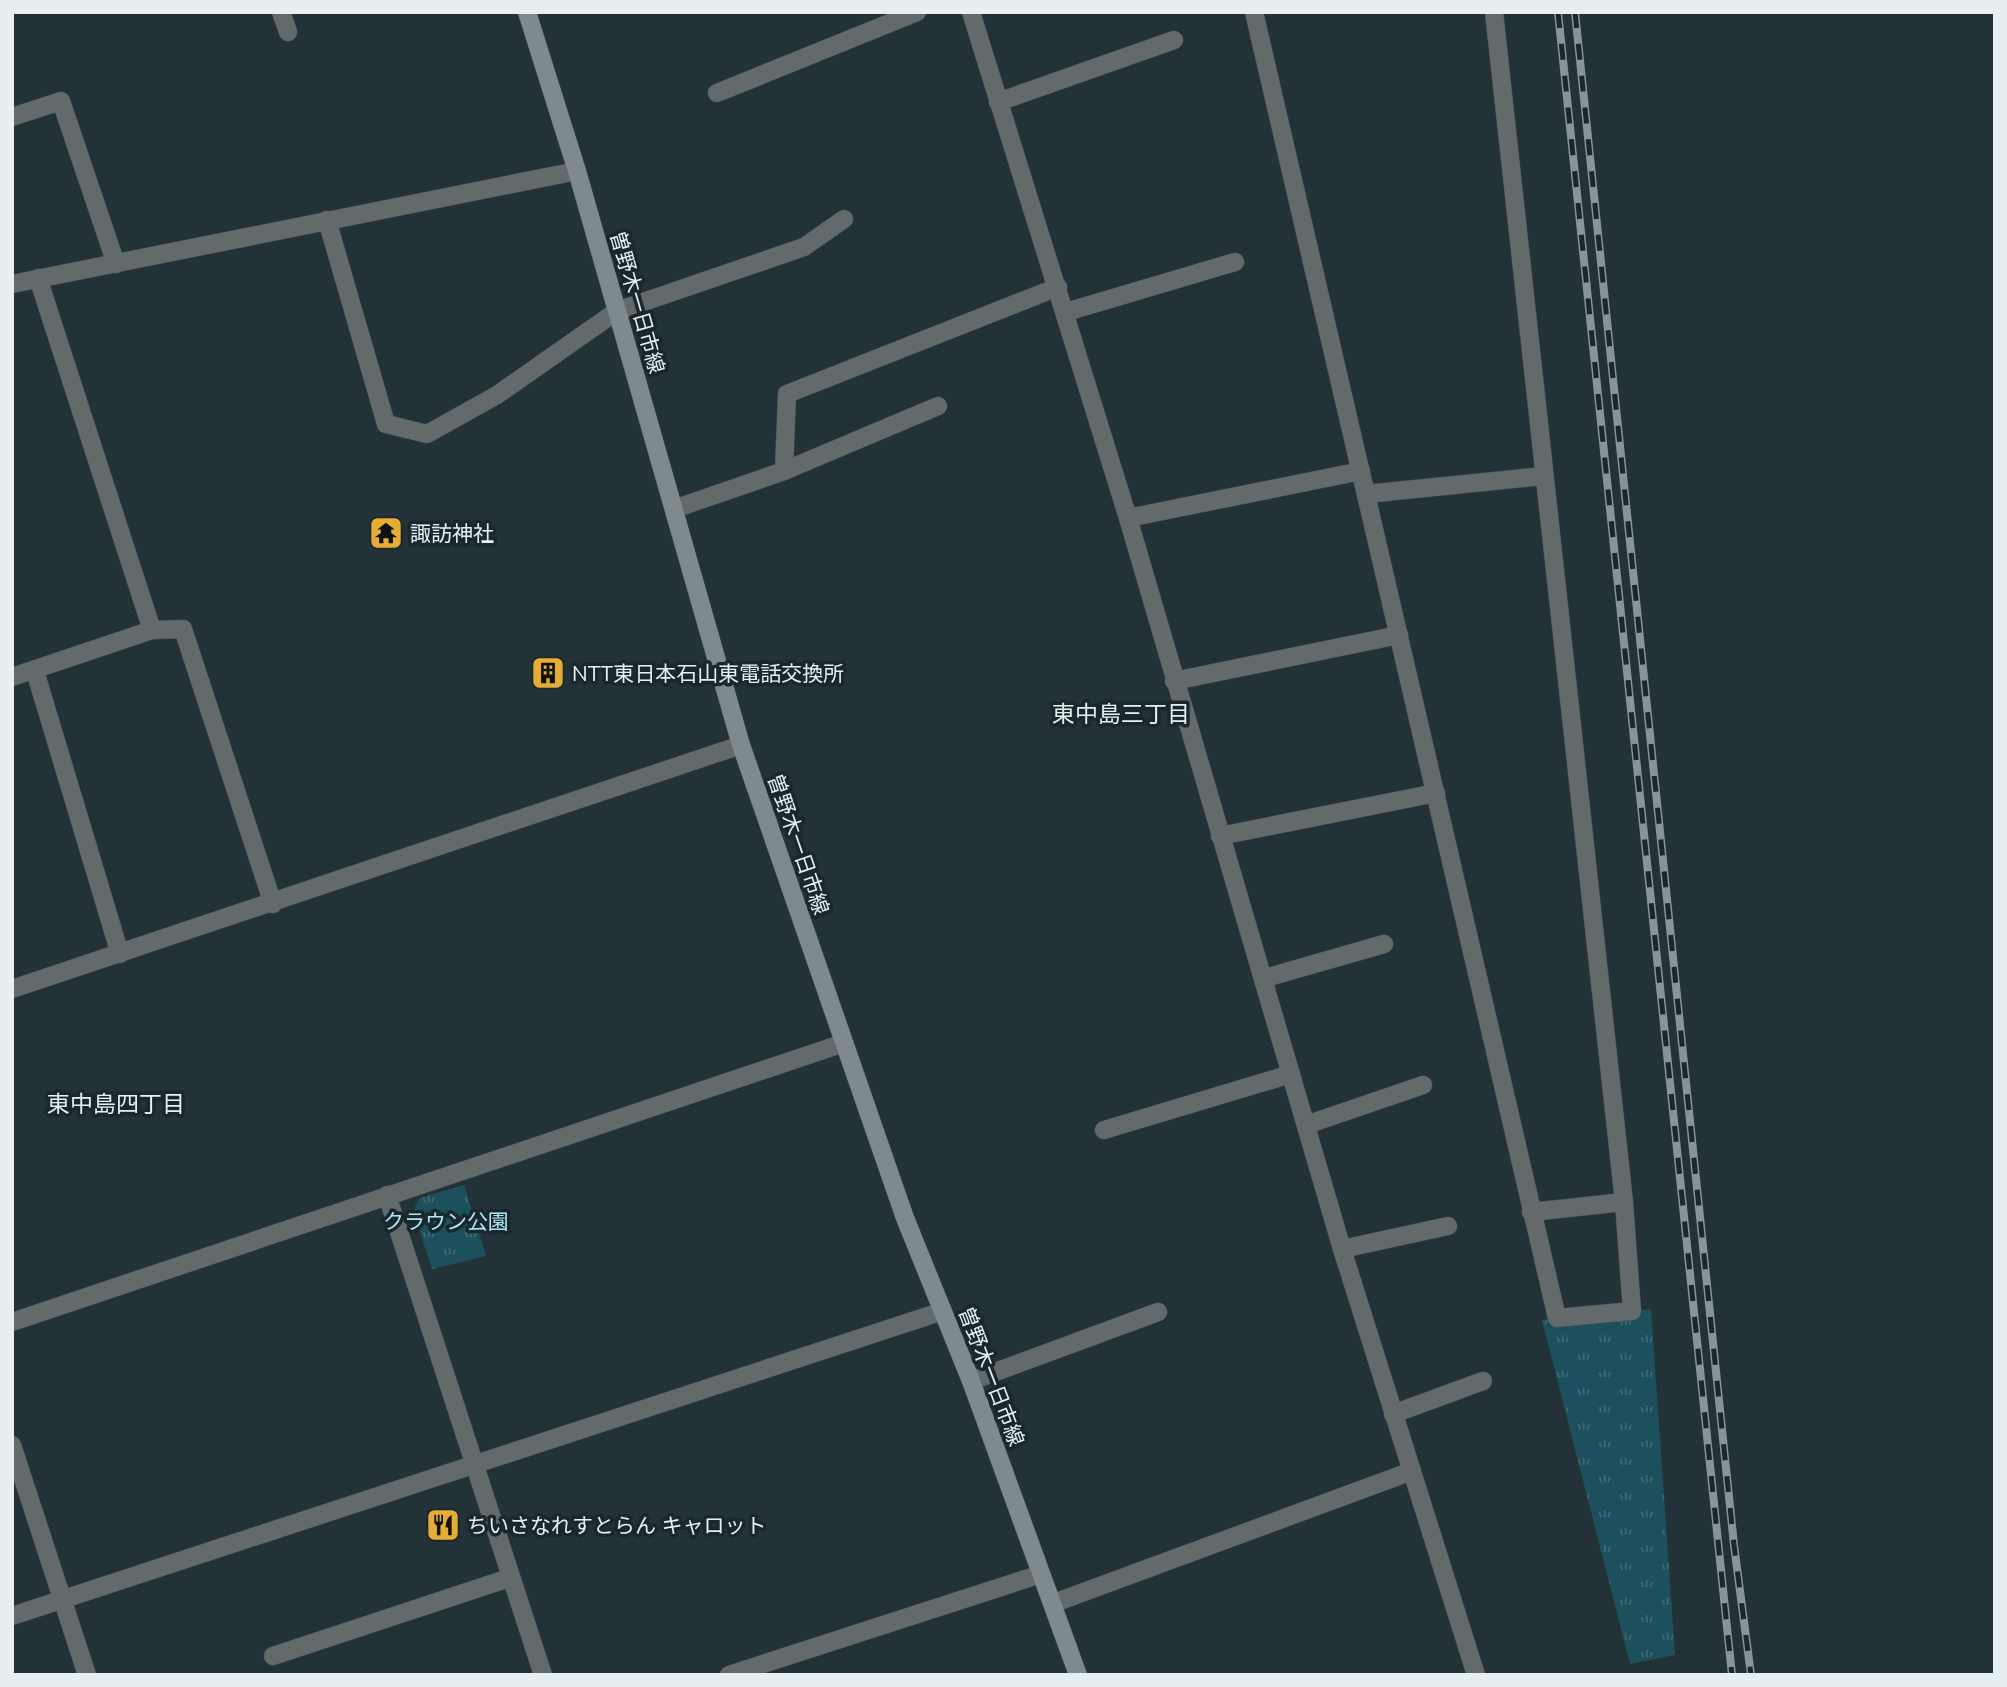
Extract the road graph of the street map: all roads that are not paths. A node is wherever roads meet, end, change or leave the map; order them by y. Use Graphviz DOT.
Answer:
graph roads {
  1 [pos="282,12"];
  2 [pos="527,12"];
  3 [pos="917,12"];
  4 [pos="971,12"];
  5 [pos="1254,12"];
  6 [pos="1494,12"];
  7 [pos="288,32"];
  8 [pos="1174,40"];
  9 [pos="717,93"];
  10 [pos="998,102"];
  11 [pos="12,117"];
  12 [pos="577,172"];
  13 [pos="844,219"];
  14 [pos="327,220"];
  15 [pos="1236,262"];
  16 [pos="116,264"];
  17 [pos="38,278"];
  18 [pos="12,284"];
  19 [pos="1058,287"];
  20 [pos="617,311"];
  21 [pos="1066,312"];
  22 [pos="938,406"];
  23 [pos="784,471"];
  24 [pos="1361,471"];
  25 [pos="1544,476"];
  26 [pos="1366,494"];
  27 [pos="674,509"];
  28 [pos="1128,518"];
  29 [pos="152,630"];
  30 [pos="1399,635"];
  31 [pos="35,671"];
  32 [pos="12,677"];
  33 [pos="1174,681"];
  34 [pos="741,745"];
  35 [pos="1436,793"];
  36 [pos="1220,836"];
  37 [pos="274,904"];
  38 [pos="1384,944"];
  39 [pos="120,954"];
  40 [pos="1265,978"];
  41 [pos="12,989"];
  42 [pos="844,1043"];
  43 [pos="1292,1074"];
  44 [pos="1423,1085"];
  45 [pos="1306,1125"];
  46 [pos="1104,1130"];
  47 [pos="387,1195"];
  48 [pos="1625,1202"];
  49 [pos="1531,1212"];
  50 [pos="1448,1226"];
  51 [pos="1342,1249"];
  52 [pos="943,1311"];
  53 [pos="1158,1312"];
  54 [pos="12,1322"];
  55 [pos="971,1381"];
  56 [pos="1483,1381"];
  57 [pos="1393,1414"];
  58 [pos="12,1445"];
  59 [pos="475,1465"];
  60 [pos="1412,1471"];
  61 [pos="1041,1574"];
  62 [pos="509,1578"];
  63 [pos="63,1599"];
  64 [pos="1054,1604"];
  65 [pos="12,1616"];
  66 [pos="273,1656"];
  67 [pos="87,1675"];
  68 [pos="543,1675"];
  69 [pos="729,1675"];
  70 [pos="1078,1675"];
  71 [pos="1476,1675"];
  1 -- 7 [label="street"];
  2 -- 12 [label="main road, 曽野木一日市線"];
  3 -- 9 [label="street"];
  4 -- 10 [label="street"];
  5 -- 24 [label="street"];
  6 -- 25 [label="street"];
  8 -- 10 [label="street"];
  10 -- 19 [label="street"];
  11 -- 16 [label="street"];
  12 -- 14 [label="street"];
  12 -- 20 [label="main road, 曽野木一日市線"];
  13 -- 20 [label="street"];
  14 -- 16 [label="street"];
  14 -- 20 [label="street"];
  15 -- 21 [label="street"];
  16 -- 17 [label="street"];
  17 -- 18 [label="street"];
  17 -- 29 [label="street"];
  19 -- 21 [label="street"];
  19 -- 23 [label="street"];
  20 -- 27 [label="main road, 曽野木一日市線"];
  21 -- 28 [label="street"];
  22 -- 23 [label="street"];
  23 -- 27 [label="street"];
  24 -- 26 [label="street"];
  24 -- 28 [label="street"];
  25 -- 26 [label="street"];
  25 -- 48 [label="street"];
  26 -- 30 [label="street"];
  27 -- 34 [label="main road, 曽野木一日市線"];
  28 -- 33 [label="street"];
  29 -- 31 [label="street"];
  29 -- 37 [label="street"];
  30 -- 33 [label="street"];
  30 -- 35 [label="street"];
  31 -- 32 [label="street"];
  31 -- 39 [label="street"];
  33 -- 36 [label="street"];
  34 -- 37 [label="street"];
  34 -- 42 [label="main road, 曽野木一日市線"];
  35 -- 36 [label="street"];
  35 -- 49 [label="street"];
  36 -- 40 [label="street"];
  37 -- 39 [label="street"];
  38 -- 40 [label="street"];
  39 -- 41 [label="street"];
  40 -- 43 [label="street"];
  42 -- 47 [label="street"];
  42 -- 52 [label="main road, 曽野木一日市線"];
  43 -- 45 [label="street"];
  43 -- 46 [label="street"];
  44 -- 45 [label="street"];
  45 -- 51 [label="street"];
  47 -- 54 [label="street"];
  47 -- 59 [label="street"];
  48 -- 49 [label="street"];
  48 -- 49 [label="street"];
  50 -- 51 [label="street"];
  51 -- 57 [label="street"];
  52 -- 55 [label="main road, 曽野木一日市線"];
  52 -- 59 [label="street"];
  53 -- 55 [label="street"];
  55 -- 61 [label="main road, 曽野木一日市線"];
  56 -- 57 [label="street"];
  57 -- 60 [label="street"];
  58 -- 63 [label="street"];
  59 -- 62 [label="street"];
  59 -- 63 [label="street"];
  60 -- 64 [label="street"];
  60 -- 71 [label="street"];
  61 -- 64 [label="main road, 曽野木一日市線"];
  61 -- 69 [label="street"];
  62 -- 66 [label="street"];
  62 -- 68 [label="street"];
  63 -- 65 [label="street"];
  63 -- 67 [label="street"];
  64 -- 70 [label="main road, 曽野木一日市線"];
}
